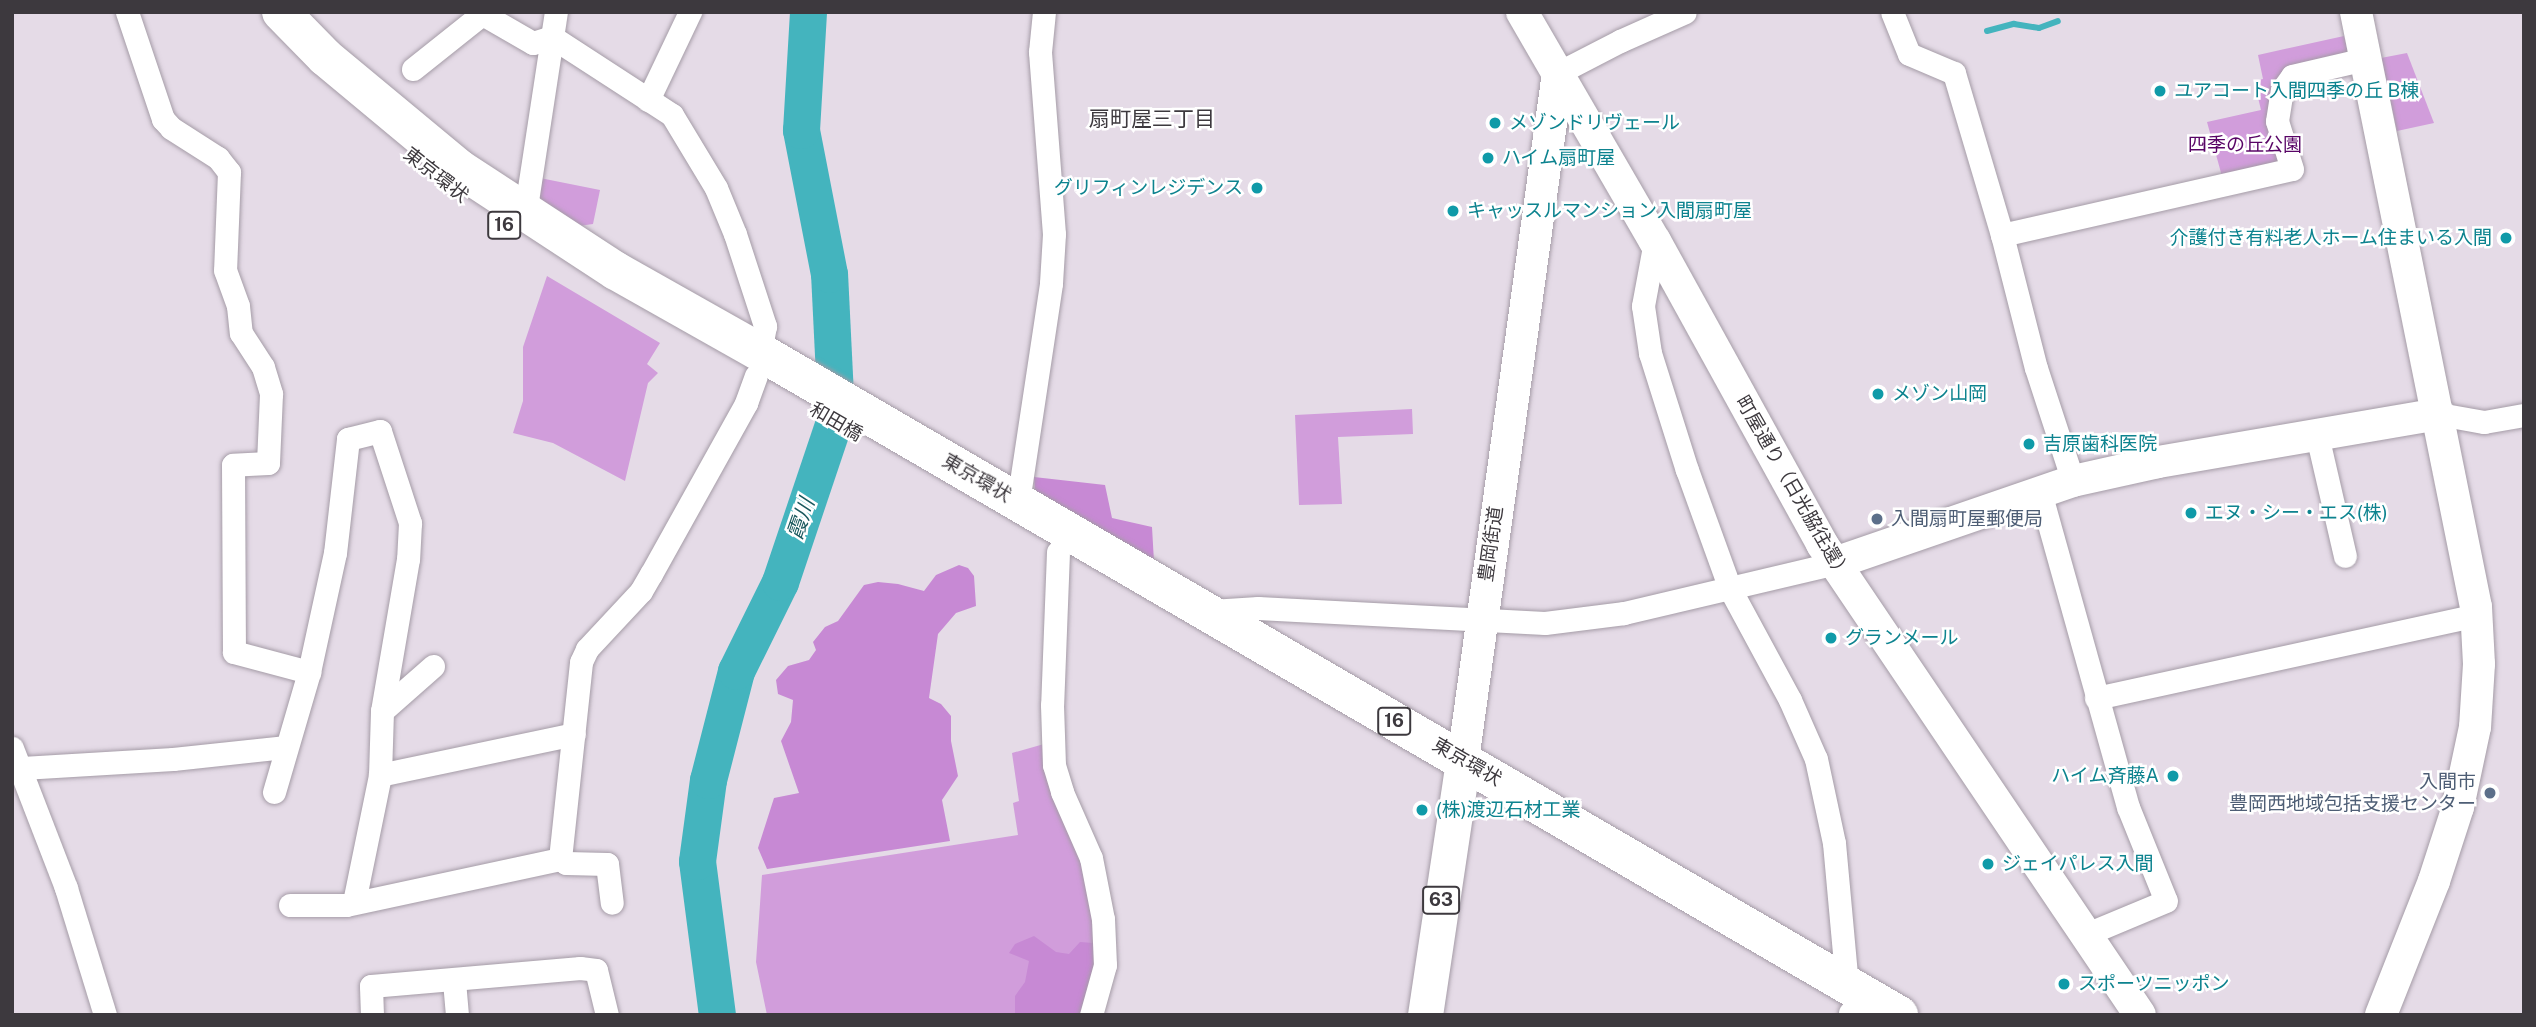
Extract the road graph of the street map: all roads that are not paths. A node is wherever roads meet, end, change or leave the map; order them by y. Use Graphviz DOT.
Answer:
graph roads {
  1 [pos="127,12"];
  2 [pos="252,12"];
  3 [pos="281,12"];
  4 [pos="556,12"];
  5 [pos="690,12"];
  6 [pos="1044,12"];
  7 [pos="1522,12"];
  8 [pos="1685,12"];
  9 [pos="1892,12"];
  10 [pos="2356,12"];
  11 [pos="480,14"];
  12 [pos="552,37"];
  13 [pos="2365,60"];
  14 [pos="413,69"];
  15 [pos="1558,73"];
  16 [pos="648,100"];
  17 [pos="525,214"];
  18 [pos="2002,235"];
  19 [pos="1655,241"];
  20 [pos="774,374"];
  21 [pos="2439,414"];
  22 [pos="2524,415"];
  23 [pos="2317,435"];
  24 [pos="886,438"];
  25 [pos="2073,481"];
  26 [pos="2040,492"];
  27 [pos="1018,502"];
  28 [pos="1058,552"];
  29 [pos="2346,556"];
  30 [pos="1835,564"];
  31 [pos="1730,589"];
  32 [pos="1202,611"];
  33 [pos="2476,615"];
  34 [pos="1480,621"];
  35 [pos="433,666"];
  36 [pos="309,671"];
  37 [pos="2096,698"];
  38 [pos="382,711"];
  39 [pos="574,734"];
  40 [pos="286,747"];
  41 [pos="17,758"];
  42 [pos="1461,773"];
  43 [pos="380,775"];
  44 [pos="274,792"];
  45 [pos="560,859"];
  46 [pos="354,902"];
  47 [pos="612,903"];
  48 [pos="290,905"];
  49 [pos="2087,934"];
  50 [pos="454,981"];
  51 [pos="1850,1007"];
  52 [pos="105,1015"];
  53 [pos="372,1015"];
  54 [pos="457,1015"];
  55 [pos="607,1015"];
  56 [pos="1091,1015"];
  57 [pos="1425,1015"];
  58 [pos="1899,1015"];
  59 [pos="2140,1015"];
  60 [pos="2381,1015"];
  1 -- 36 [label="street"];
  2 -- 20 [label="highway, 東京環状 / 16"];
  3 -- 17 [label="highway, 東京環状 / 16"];
  4 -- 12 [label="street"];
  5 -- 16 [label="street"];
  6 -- 27 [label="street"];
  7 -- 15 [label="street, 町屋通り（日光脇往還）"];
  8 -- 15 [label="street"];
  9 -- 18 [label="street"];
  10 -- 13 [label="street"];
  11 -- 12 [label="street"];
  11 -- 14 [label="street"];
  12 -- 16 [label="street"];
  12 -- 17 [label="street"];
  13 -- 18 [label="street"];
  13 -- 21 [label="street"];
  15 -- 19 [label="street, 町屋通り（日光脇往還）"];
  15 -- 34 [label="street, 豊岡街道"];
  16 -- 20 [label="street"];
  17 -- 20 [label="highway, 東京環状 / 16"];
  18 -- 25 [label="street"];
  19 -- 30 [label="street, 町屋通り（日光脇往還）"];
  19 -- 31 [label="street"];
  20 -- 24 [label="highway, 和田橋 / 16"];
  20 -- 39 [label="street"];
  21 -- 22 [label="street"];
  21 -- 23 [label="street"];
  21 -- 33 [label="street"];
  23 -- 25 [label="street"];
  23 -- 29 [label="street"];
  24 -- 27 [label="highway, 東京環状 / 16"];
  24 -- 28 [label="highway, 東京環状 / 16"];
  25 -- 26 [label="street"];
  26 -- 30 [label="street"];
  26 -- 37 [label="street"];
  27 -- 32 [label="highway, 東京環状 / 16"];
  28 -- 42 [label="highway, 東京環状 / 16"];
  28 -- 56 [label="street"];
  30 -- 31 [label="street"];
  30 -- 49 [label="street, 町屋通り（日光脇往還）"];
  31 -- 34 [label="street"];
  31 -- 51 [label="street"];
  32 -- 34 [label="street"];
  32 -- 42 [label="highway, 東京環状 / 16"];
  33 -- 37 [label="street"];
  33 -- 60 [label="street"];
  34 -- 42 [label="street, 豊岡街道"];
  35 -- 38 [label="street"];
  36 -- 38 [label="street"];
  36 -- 40 [label="street"];
  37 -- 49 [label="street"];
  38 -- 43 [label="street"];
  39 -- 43 [label="street"];
  39 -- 45 [label="street"];
  40 -- 41 [label="street"];
  40 -- 44 [label="street"];
  41 -- 52 [label="street"];
  42 -- 51 [label="highway, 東京環状 / 16"];
  42 -- 57 [label="main road, 豊岡街道 / 63"];
  43 -- 46 [label="street"];
  45 -- 46 [label="street"];
  45 -- 47 [label="street"];
  46 -- 48 [label="street"];
  49 -- 59 [label="street, 町屋通り（日光脇往還）"];
  50 -- 53 [label="street"];
  50 -- 54 [label="street"];
  50 -- 55 [label="street"];
  51 -- 58 [label="highway, 東京環状 / 16"];
}
